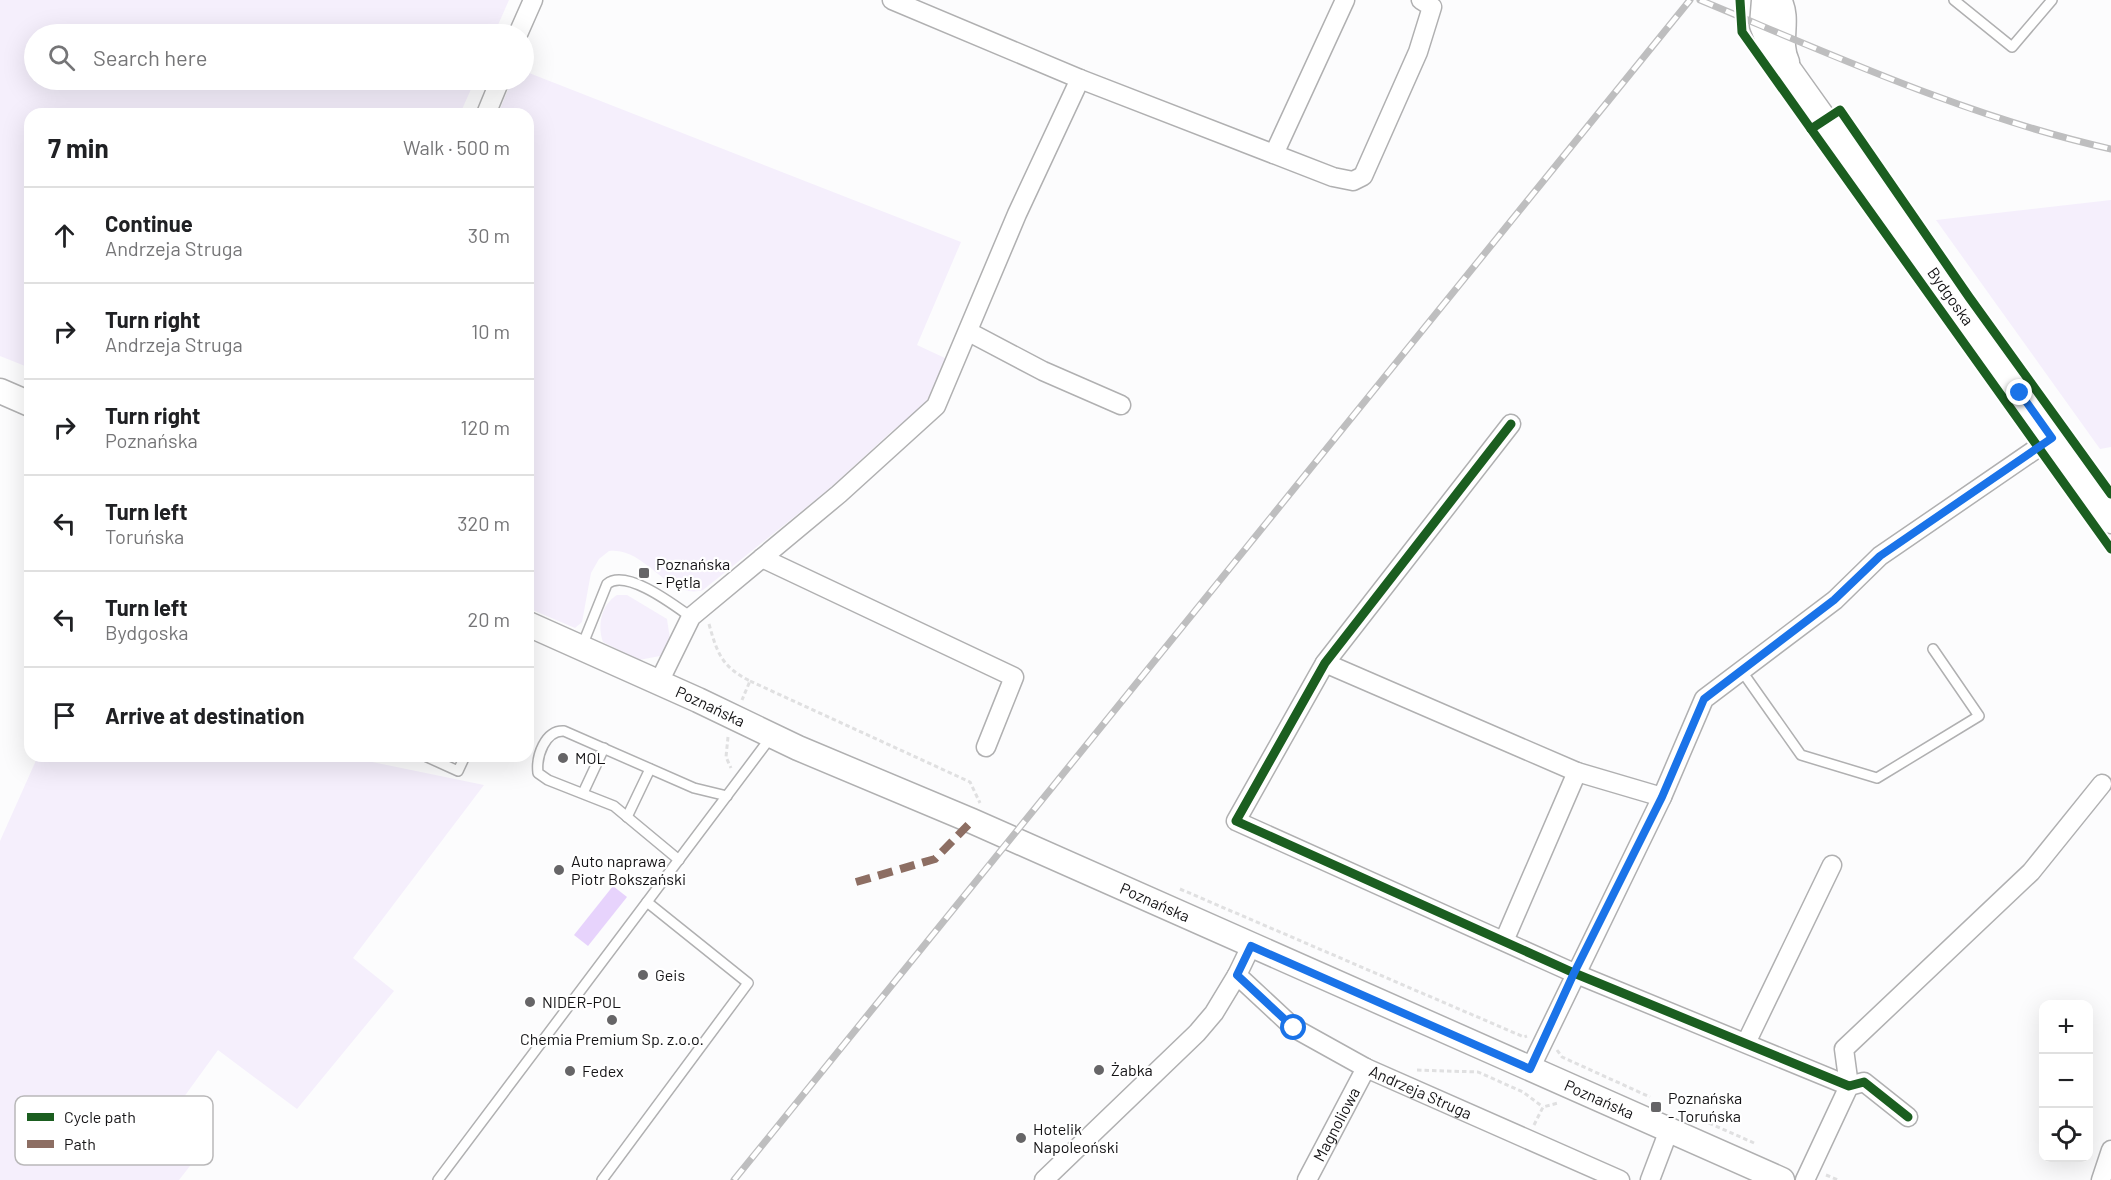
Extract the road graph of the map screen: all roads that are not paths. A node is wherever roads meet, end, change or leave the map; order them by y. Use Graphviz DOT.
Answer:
graph roads {
  1 [pos="533,0"];
  2 [pos="892,0"];
  3 [pos="1344,0"];
  4 [pos="1421,0"];
  5 [pos="1764,0"];
  6 [pos="1779,0"];
  7 [pos="1953,0"];
  8 [pos="2052,0"];
  9 [pos="522,24"];
  10 [pos="1791,70"];
  11 [pos="1080,79"];
  12 [pos="496,90"];
  13 [pos="488,108"];
  14 [pos="1274,154"];
  15 [pos="969,332"];
  16 [pos="0,391"];
  17 [pos="24,401"];
  18 [pos="1121,405"];
  19 [pos="1510,424"];
  20 [pos="2052,438"];
  21 [pos="2111,521"];
  22 [pos="762,558"];
  23 [pos="691,616"];
  24 [pos="534,628"];
  25 [pos="581,648"];
  26 [pos="1933,649"];
  27 [pos="1325,663"];
  28 [pos="1741,670"];
  29 [pos="658,682"];
  30 [pos="771,737"];
  31 [pos="986,747"];
  32 [pos="603,748"];
  33 [pos="438,762"];
  34 [pos="462,762"];
  35 [pos="650,769"];
  36 [pos="1577,772"];
  37 [pos="2102,784"];
  38 [pos="583,794"];
  39 [pos="727,796"];
  40 [pos="1662,797"];
  41 [pos="627,817"];
  42 [pos="679,860"];
  43 [pos="1832,865"];
  44 [pos="647,902"];
  45 [pos="1504,941"];
  46 [pos="1251,946"];
  47 [pos="1574,973"];
  48 [pos="1237,975"];
  49 [pos="1746,1043"];
  50 [pos="1366,1068"];
  51 [pos="1530,1069"];
  52 [pos="1849,1086"];
  53 [pos="1908,1117"];
  54 [pos="1670,1130"];
  55 [pos="2111,1150"];
  56 [pos="1808,1174"];
  57 [pos="438,1180"];
  58 [pos="602,1180"];
  59 [pos="1044,1180"];
  60 [pos="1307,1180"];
  61 [pos="1620,1180"];
  62 [pos="1650,1180"];
  63 [pos="1782,1180"];
  64 [pos="2101,1180"];
  1 -- 9 [label="street"];
  2 -- 11 [label="street"];
  3 -- 14 [label="street"];
  4 -- 14 [label="street"];
  5 -- 10 [label="main road, Bydgoska"];
  6 -- 10 [label="main road, Bydgoska"];
  7 -- 8 [label="lane"];
  10 -- 20 [label="main road, Bydgoska"];
  11 -- 14 [label="street"];
  11 -- 15 [label="street"];
  12 -- 13 [label="street"];
  15 -- 18 [label="street"];
  15 -- 22 [label="street"];
  16 -- 17 [label="main road"];
  19 -- 27 [label="street"];
  20 -- 21 [label="main road, Bydgoska"];
  20 -- 28 [label="street"];
  22 -- 23 [label="street"];
  22 -- 31 [label="street"];
  23 -- 25 [label="lane"];
  23 -- 29 [label="street"];
  24 -- 25 [label="main road, Poznańska"];
  25 -- 29 [label="main road, Poznańska"];
  26 -- 28 [label="lane"];
  27 -- 36 [label="street"];
  27 -- 45 [label="street"];
  28 -- 40 [label="street"];
  29 -- 30 [label="main road, Poznańska"];
  30 -- 39 [label="lane"];
  30 -- 46 [label="main road, Poznańska"];
  32 -- 35 [label="lane"];
  32 -- 38 [label="lane"];
  32 -- 38 [label="lane"];
  33 -- 34 [label="lane"];
  35 -- 39 [label="lane"];
  35 -- 41 [label="lane"];
  36 -- 40 [label="street"];
  36 -- 45 [label="street"];
  37 -- 52 [label="street"];
  38 -- 41 [label="lane"];
  39 -- 42 [label="lane"];
  40 -- 47 [label="street"];
  41 -- 42 [label="lane"];
  42 -- 44 [label="lane"];
  43 -- 49 [label="street"];
  44 -- 57 [label="lane"];
  44 -- 58 [label="lane"];
  45 -- 47 [label="street"];
  46 -- 48 [label="street"];
  46 -- 51 [label="main road, Poznańska"];
  47 -- 49 [label="street"];
  47 -- 51 [label="street"];
  48 -- 50 [label="street, Andrzeja Struga"];
  48 -- 59 [label="street"];
  49 -- 52 [label="street"];
  50 -- 60 [label="street, Magnoliowa"];
  50 -- 61 [label="street, Andrzeja Struga"];
  51 -- 54 [label="main road, Poznańska"];
  52 -- 53 [label="street"];
  52 -- 56 [label="street"];
  54 -- 62 [label="street"];
  54 -- 63 [label="main road, Poznańska"];
  55 -- 64 [label="street"];
}
